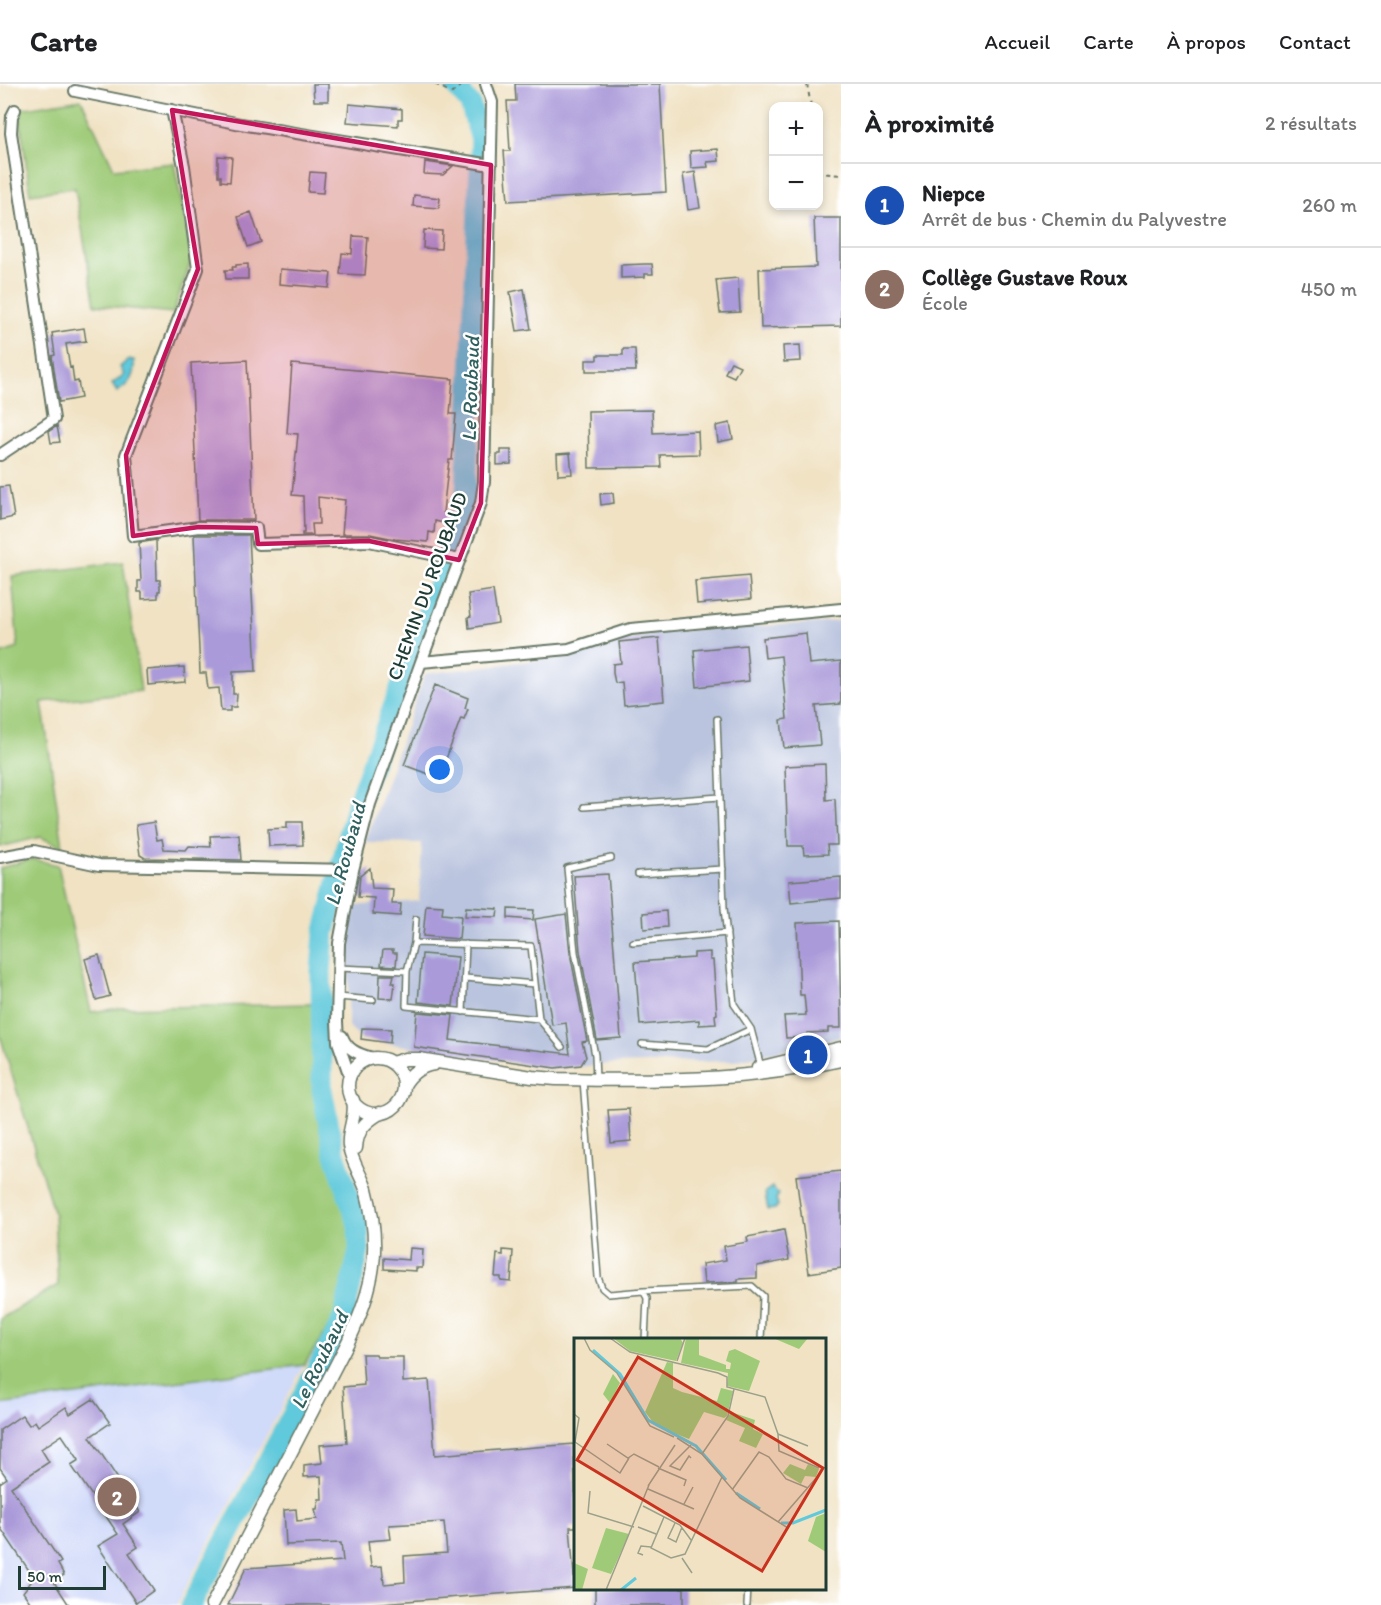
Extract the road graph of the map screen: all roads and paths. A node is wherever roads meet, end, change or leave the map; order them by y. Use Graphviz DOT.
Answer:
graph roads {
  1 [pos="435,84"];
  2 [pos="463,84"];
  3 [pos="486,84"];
  4 [pos="807,84"];
  5 [pos="75,91"];
  6 [pos="810,102"];
  7 [pos="15,110"];
  8 [pos="172,110"];
  9 [pos="491,165"];
  10 [pos="823,173"];
  11 [pos="841,175"];
  12 [pos="0,455"];
  13 [pos="459,560"];
  14 [pos="841,609"];
  15 [pos="421,662"];
  16 [pos="717,719"];
  17 [pos="720,797"];
  18 [pos="584,807"];
  19 [pos="0,857"];
  20 [pos="611,858"];
  21 [pos="723,869"];
  22 [pos="350,870"];
  23 [pos="638,874"];
  24 [pos="416,919"];
  25 [pos="727,933"];
  26 [pos="633,942"];
  27 [pos="414,943"];
  28 [pos="466,944"];
  29 [pos="338,968"];
  30 [pos="407,971"];
  31 [pos="465,978"];
  32 [pos="535,984"];
  33 [pos="338,997"];
  34 [pos="373,1000"];
  35 [pos="463,1012"];
  36 [pos="539,1019"];
  37 [pos="337,1021"];
  38 [pos="751,1029"];
  39 [pos="642,1044"];
  40 [pos="562,1047"];
  41 [pos="841,1048"];
  42 [pos="372,1058"];
  43 [pos="841,1060"];
  44 [pos="392,1063"];
  45 [pos="448,1064"];
  46 [pos="761,1067"];
  47 [pos="350,1077"];
  48 [pos="734,1077"];
  49 [pos="590,1080"];
  50 [pos="404,1085"];
  51 [pos="353,1100"];
  52 [pos="381,1113"];
  53 [pos="359,1170"];
  54 [pos="643,1291"];
  55 [pos="645,1338"];
  56 [pos="761,1338"];
  57 [pos="748,1590"];
  58 [pos="212,1605"];
  59 [pos="747,1605"];
  1 -- 2 [label="path"];
  3 -- 9 [label="street, CHEMIN DU ROUBAUD"];
  4 -- 6 [label="path"];
  5 -- 8 [label="street"];
  7 -- 12 [label="street"];
  8 -- 9 [label="street"];
  8 -- 13 [label="street"];
  9 -- 13 [label="street, CHEMIN DU ROUBAUD"];
  10 -- 11 [label="path"];
  13 -- 15 [label="street, CHEMIN DU ROUBAUD"];
  14 -- 15 [label="street"];
  15 -- 22 [label="street, CHEMIN DU ROUBAUD"];
  16 -- 17 [label="lane"];
  17 -- 18 [label="lane"];
  17 -- 21 [label="lane"];
  19 -- 22 [label="street"];
  20 -- 49 [label="lane"];
  21 -- 23 [label="lane"];
  21 -- 25 [label="lane"];
  22 -- 29 [label="street, CHEMIN DU ROUBAUD"];
  24 -- 27 [label="lane"];
  25 -- 26 [label="lane"];
  25 -- 38 [label="lane"];
  27 -- 28 [label="lane"];
  27 -- 30 [label="lane"];
  28 -- 31 [label="lane"];
  28 -- 32 [label="lane"];
  29 -- 30 [label="lane"];
  29 -- 33 [label="street, CHEMIN DU ROUBAUD"];
  30 -- 35 [label="lane"];
  31 -- 32 [label="lane"];
  31 -- 35 [label="lane"];
  32 -- 36 [label="lane"];
  33 -- 34 [label="lane"];
  33 -- 37 [label="street, CHEMIN DU ROUBAUD"];
  35 -- 36 [label="lane"];
  36 -- 40 [label="lane"];
  37 -- 42 [label="street, CHEMIN DU ROUBAUD"];
  37 -- 47 [label="street, CHEMIN DU ROUBAUD"];
  38 -- 39 [label="lane"];
  38 -- 46 [label="lane"];
  41 -- 46 [label="street"];
  42 -- 44 [label="street"];
  42 -- 47 [label="street"];
  43 -- 48 [label="street"];
  44 -- 45 [label="street"];
  44 -- 50 [label="street"];
  45 -- 49 [label="street"];
  45 -- 50 [label="street"];
  46 -- 48 [label="street"];
  47 -- 51 [label="street"];
  48 -- 49 [label="street"];
  49 -- 54 [label="lane"];
  50 -- 52 [label="street"];
  51 -- 52 [label="street"];
  51 -- 53 [label="street"];
  52 -- 53 [label="street"];
  53 -- 58 [label="street"];
  54 -- 55 [label="lane"];
  54 -- 56 [label="lane"];
  57 -- 59 [label="lane"];
}
